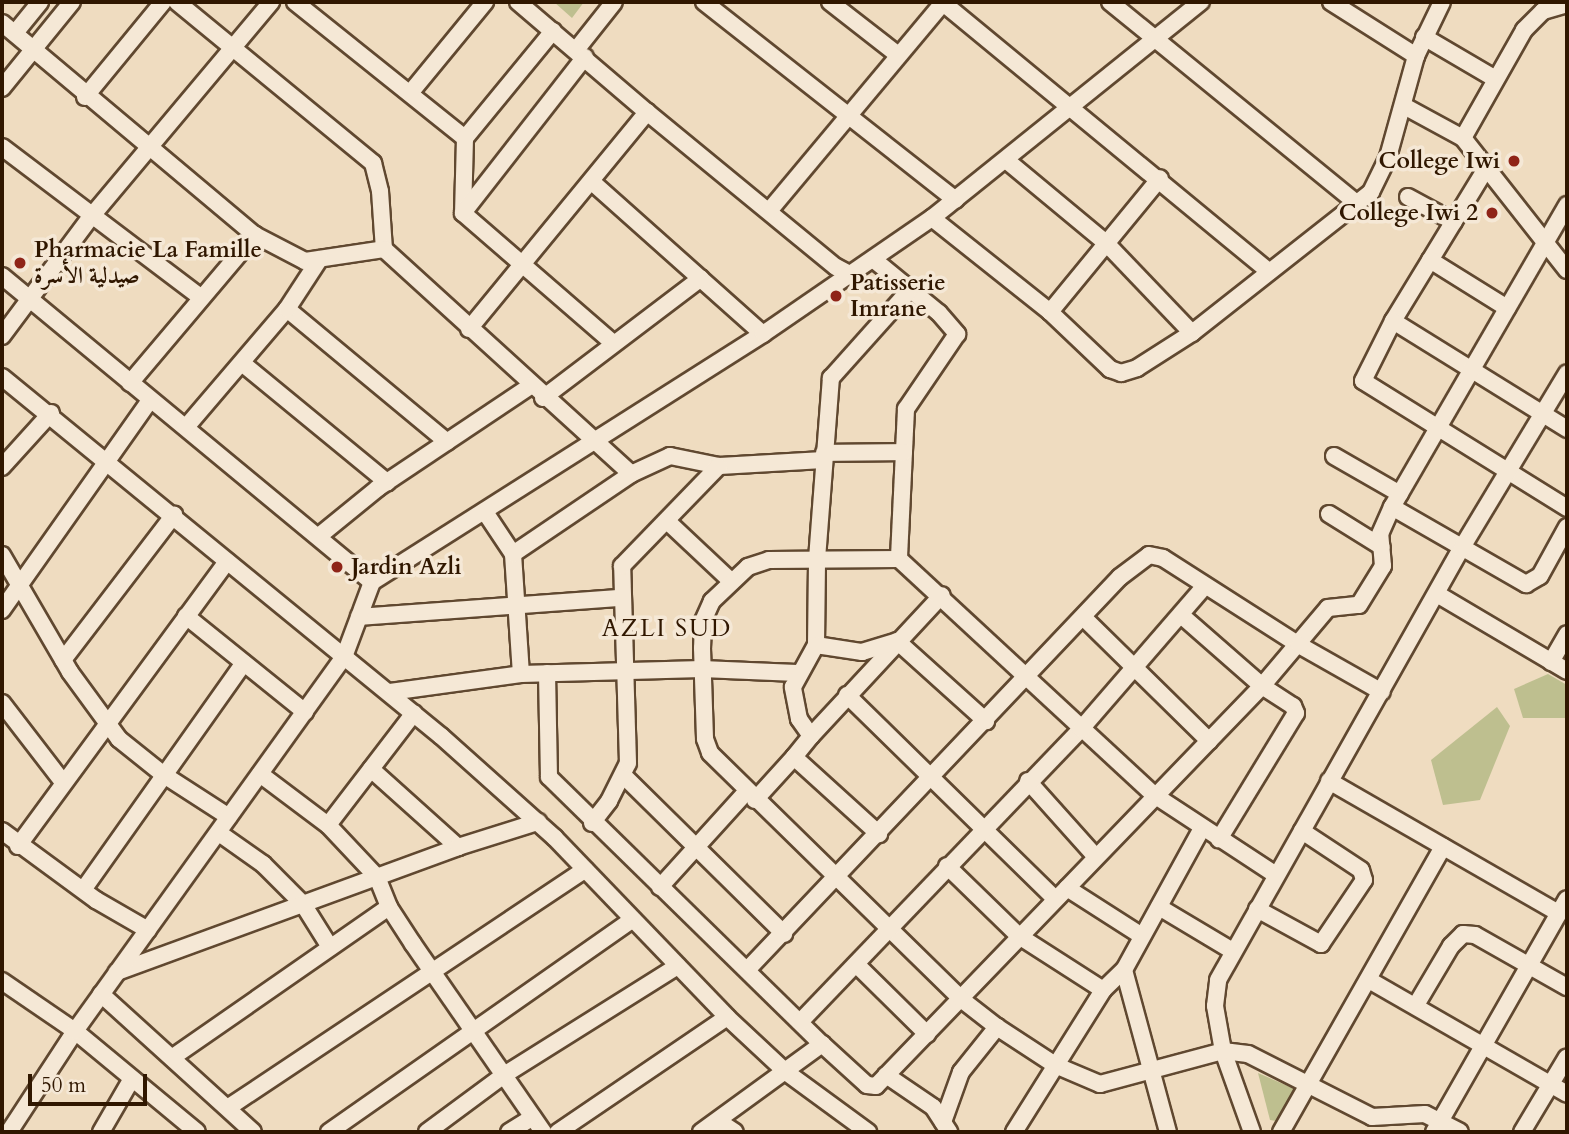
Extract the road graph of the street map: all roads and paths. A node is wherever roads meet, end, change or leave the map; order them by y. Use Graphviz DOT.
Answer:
graph roads {
  1 [pos="40,2"];
  2 [pos="72,2"];
  3 [pos="163,2"];
  4 [pos="177,2"];
  5 [pos="271,2"];
  6 [pos="295,2"];
  7 [pos="485,2"];
  8 [pos="518,2"];
  9 [pos="614,2"];
  10 [pos="704,2"];
  11 [pos="830,2"];
  12 [pos="943,2"];
  13 [pos="1110,2"];
  14 [pos="1201,2"];
  15 [pos="1331,2"];
  16 [pos="1442,2"];
  17 [pos="1567,3"];
  18 [pos="2,23"];
  19 [pos="554,31"];
  20 [pos="15,33"];
  21 [pos="1424,37"];
  22 [pos="1156,38"];
  23 [pos="232,49"];
  24 [pos="33,50"];
  25 [pos="580,53"];
  26 [pos="898,55"];
  27 [pos="1416,55"];
  28 [pos="1494,78"];
  29 [pos="2,88"];
  30 [pos="411,92"];
  31 [pos="85,97"];
  32 [pos="1072,106"];
  33 [pos="1404,106"];
  34 [pos="647,112"];
  35 [pos="848,114"];
  36 [pos="465,138"];
  37 [pos="1463,138"];
  38 [pos="2,147"];
  39 [pos="148,149"];
  40 [pos="1006,160"];
  41 [pos="1487,167"];
  42 [pos="1160,178"];
  43 [pos="591,181"];
  44 [pos="1408,197"];
  45 [pos="956,200"];
  46 [pos="1354,201"];
  47 [pos="1567,205"];
  48 [pos="769,211"];
  49 [pos="463,213"];
  50 [pos="90,218"];
  51 [pos="932,218"];
  52 [pos="1454,222"];
  53 [pos="255,235"];
  54 [pos="1547,241"];
  55 [pos="1107,244"];
  56 [pos="384,249"];
  57 [pos="873,259"];
  58 [pos="319,260"];
  59 [pos="1430,260"];
  60 [pos="520,267"];
  61 [pos="1567,270"];
  62 [pos="1269,272"];
  63 [pos="850,274"];
  64 [pos="2,276"];
  65 [pos="701,278"];
  66 [pos="908,292"];
  67 [pos="200,297"];
  68 [pos="27,301"];
  69 [pos="1507,308"];
  70 [pos="287,309"];
  71 [pos="1050,312"];
  72 [pos="1393,321"];
  73 [pos="469,329"];
  74 [pos="1192,333"];
  75 [pos="763,334"];
  76 [pos="2,336"];
  77 [pos="612,342"];
  78 [pos="242,363"];
  79 [pos="1474,370"];
  80 [pos="1567,373"];
  81 [pos="2,377"];
  82 [pos="130,383"];
  83 [pos="532,385"];
  84 [pos="544,398"];
  85 [pos="150,400"];
  86 [pos="51,413"];
  87 [pos="1542,415"];
  88 [pos="187,426"];
  89 [pos="1567,429"];
  90 [pos="1438,430"];
  91 [pos="447,442"];
  92 [pos="594,442"];
  93 [pos="904,452"];
  94 [pos="1334,456"];
  95 [pos="824,457"];
  96 [pos="107,460"];
  97 [pos="719,466"];
  98 [pos="2,467"];
  99 [pos="1507,473"];
  100 [pos="631,474"];
  101 [pos="387,482"];
  102 [pos="1396,500"];
  103 [pos="1567,508"];
  104 [pos="485,512"];
  105 [pos="1329,514"];
  106 [pos="174,515"];
  107 [pos="667,521"];
  108 [pos="1567,527"];
  109 [pos="319,536"];
  110 [pos="1382,547"];
  111 [pos="1461,549"];
  112 [pos="513,554"];
  113 [pos="2,555"];
  114 [pos="817,559"];
  115 [pos="899,559"];
  116 [pos="227,561"];
  117 [pos="731,581"];
  118 [pos="372,582"];
  119 [pos="21,584"];
  120 [pos="1205,586"];
  121 [pos="1437,594"];
  122 [pos="942,595"];
  123 [pos="621,598"];
  124 [pos="518,606"];
  125 [pos="2,610"];
  126 [pos="1181,615"];
  127 [pos="186,616"];
  128 [pos="359,617"];
  129 [pos="1083,617"];
  130 [pos="1567,634"];
  131 [pos="897,641"];
  132 [pos="816,645"];
  133 [pos="1299,645"];
  134 [pos="344,657"];
  135 [pos="63,660"];
  136 [pos="1551,662"];
  137 [pos="244,663"];
  138 [pos="1135,664"];
  139 [pos="702,669"];
  140 [pos="1567,671"];
  141 [pos="547,673"];
  142 [pos="797,673"];
  143 [pos="521,674"];
  144 [pos="624,674"];
  145 [pos="1028,675"];
  146 [pos="1262,686"];
  147 [pos="390,692"];
  148 [pos="1382,692"];
  149 [pos="847,695"];
  150 [pos="2,703"];
  151 [pos="305,712"];
  152 [pos="414,713"];
  153 [pos="986,721"];
  154 [pos="106,722"];
  155 [pos="1081,729"];
  156 [pos="811,736"];
  157 [pos="1209,741"];
  158 [pos="794,757"];
  159 [pos="371,769"];
  160 [pos="260,774"];
  161 [pos="164,775"];
  162 [pos="624,776"];
  163 [pos="932,780"];
  164 [pos="62,781"];
  165 [pos="1028,781"];
  166 [pos="1329,781"];
  167 [pos="1154,795"];
  168 [pos="751,796"];
  169 [pos="229,817"];
  170 [pos="538,822"];
  171 [pos="592,823"];
  172 [pos="328,825"];
  173 [pos="985,825"];
  174 [pos="1202,828"];
  175 [pos="2,831"];
  176 [pos="1302,831"];
  177 [pos="219,833"];
  178 [pos="879,834"];
  179 [pos="1219,839"];
  180 [pos="18,846"];
  181 [pos="458,847"];
  182 [pos="1443,847"];
  183 [pos="695,848"];
  184 [pos="1096,857"];
  185 [pos="947,866"];
  186 [pos="585,870"];
  187 [pos="1276,875"];
  188 [pos="377,877"];
  189 [pos="838,879"];
  190 [pos="660,887"];
  191 [pos="83,890"];
  192 [pos="1061,893"];
  193 [pos="303,904"];
  194 [pos="1159,906"];
  195 [pos="1563,906"];
  196 [pos="389,907"];
  197 [pos="1257,909"];
  198 [pos="632,920"];
  199 [pos="148,930"];
  200 [pos="891,930"];
  201 [pos="784,934"];
  202 [pos="1019,936"];
  203 [pos="1142,936"];
  204 [pos="330,947"];
  205 [pos="1231,950"];
  206 [pos="856,964"];
  207 [pos="678,966"];
  208 [pos="1530,967"];
  209 [pos="432,969"];
  210 [pos="748,970"];
  211 [pos="1124,970"];
  212 [pos="117,972"];
  213 [pos="1368,980"];
  214 [pos="2,981"];
  215 [pos="1567,986"];
  216 [pos="1103,990"];
  217 [pos="101,994"];
  218 [pos="961,999"];
  219 [pos="1416,1005"];
  220 [pos="727,1017"];
  221 [pos="800,1022"];
  222 [pos="998,1027"];
  223 [pos="75,1031"];
  224 [pos="475,1032"];
  225 [pos="927,1034"];
  226 [pos="822,1044"];
  227 [pos="1485,1044"];
  228 [pos="1223,1051"];
  229 [pos="173,1057"];
  230 [pos="1567,1057"];
  231 [pos="1055,1065"];
  232 [pos="786,1072"];
  233 [pos="1150,1073"];
  234 [pos="504,1075"];
  235 [pos="886,1075"];
  236 [pos="130,1082"];
  237 [pos="1310,1083"];
  238 [pos="1549,1084"];
  239 [pos="1567,1094"];
  240 [pos="229,1107"];
  241 [pos="533,1117"];
  242 [pos="718,1121"];
  243 [pos="1437,1126"];
  244 [pos="946,1127"];
  245 [pos="16,1130"];
  246 [pos="192,1131"];
  247 [pos="101,1132"];
  248 [pos="253,1132"];
  249 [pos="329,1132"];
  250 [pos="427,1132"];
  251 [pos="509,1132"];
  252 [pos="543,1132"];
  253 [pos="558,1132"];
  254 [pos="701,1132"];
  255 [pos="735,1132"];
  256 [pos="868,1132"];
  257 [pos="1014,1132"];
  258 [pos="1168,1132"];
  259 [pos="1252,1132"];
  260 [pos="1281,1132"];
  261 [pos="1460,1132"];
  262 [pos="1522,1132"];
  1 -- 20 [label="street"];
  2 -- 24 [label="street"];
  3 -- 31 [label="street"];
  4 -- 23 [label="street"];
  5 -- 23 [label="street"];
  6 -- 30 [label="street"];
  7 -- 30 [label="street"];
  8 -- 19 [label="street"];
  9 -- 25 [label="street"];
  10 -- 35 [label="street"];
  11 -- 26 [label="street"];
  12 -- 26 [label="street"];
  12 -- 32 [label="street"];
  13 -- 22 [label="street"];
  14 -- 22 [label="street"];
  15 -- 27 [label="street"];
  16 -- 21 [label="street"];
  17 -- 28 [label="street"];
  18 -- 20 [label="street"];
  19 -- 25 [label="street"];
  19 -- 36 [label="street"];
  20 -- 24 [label="street"];
  21 -- 27 [label="street"];
  21 -- 28 [label="street"];
  22 -- 32 [label="street"];
  22 -- 46 [label="street"];
  23 -- 39 [label="street"];
  23 -- 56 [label="street"];
  24 -- 29 [label="street"];
  24 -- 31 [label="street"];
  25 -- 34 [label="street"];
  25 -- 49 [label="street"];
  26 -- 35 [label="street"];
  27 -- 33 [label="street"];
  28 -- 37 [label="street"];
  30 -- 36 [label="street"];
  31 -- 39 [label="street"];
  32 -- 40 [label="street"];
  32 -- 42 [label="street"];
  33 -- 37 [label="street"];
  33 -- 46 [label="street"];
  34 -- 43 [label="street"];
  34 -- 48 [label="street"];
  35 -- 45 [label="street"];
  35 -- 48 [label="street"];
  36 -- 49 [label="street"];
  37 -- 41 [label="street"];
  38 -- 50 [label="street"];
  39 -- 50 [label="street"];
  39 -- 53 [label="street"];
  40 -- 45 [label="street"];
  40 -- 55 [label="street"];
  41 -- 52 [label="street"];
  41 -- 54 [label="street"];
  42 -- 55 [label="street"];
  42 -- 62 [label="street"];
  43 -- 60 [label="street"];
  43 -- 65 [label="street"];
  44 -- 52 [label="street"];
  45 -- 51 [label="street"];
  46 -- 62 [label="street"];
  47 -- 54 [label="street"];
  48 -- 63 [label="street"];
  49 -- 60 [label="street"];
  50 -- 67 [label="street"];
  50 -- 68 [label="street"];
  51 -- 57 [label="street"];
  51 -- 71 [label="street"];
  52 -- 59 [label="street"];
  53 -- 58 [label="street"];
  53 -- 67 [label="street"];
  54 -- 61 [label="street"];
  54 -- 69 [label="street"];
  55 -- 71 [label="street"];
  55 -- 74 [label="street"];
  56 -- 58 [label="street"];
  56 -- 73 [label="street"];
  57 -- 63 [label="street"];
  57 -- 66 [label="street"];
  58 -- 70 [label="street"];
  59 -- 69 [label="street"];
  59 -- 72 [label="street"];
  60 -- 73 [label="street"];
  60 -- 77 [label="street"];
  62 -- 74 [label="street"];
  63 -- 75 [label="street"];
  64 -- 68 [label="street"];
  65 -- 75 [label="street"];
  65 -- 77 [label="street"];
  66 -- 93 [label="street"];
  66 -- 95 [label="street"];
  67 -- 82 [label="street"];
  68 -- 76 [label="street"];
  68 -- 82 [label="street"];
  69 -- 79 [label="street"];
  70 -- 78 [label="street"];
  70 -- 91 [label="street"];
  71 -- 74 [label="street"];
  72 -- 79 [label="street"];
  72 -- 90 [label="street"];
  73 -- 83 [label="street"];
  75 -- 92 [label="street"];
  77 -- 84 [label="street"];
  78 -- 88 [label="street"];
  78 -- 101 [label="street"];
  79 -- 87 [label="street"];
  79 -- 90 [label="street"];
  80 -- 87 [label="street"];
  81 -- 86 [label="street"];
  82 -- 85 [label="street"];
  83 -- 84 [label="street"];
  83 -- 91 [label="street"];
  84 -- 92 [label="street"];
  85 -- 88 [label="street"];
  85 -- 96 [label="street"];
  86 -- 96 [label="street"];
  86 -- 98 [label="street"];
  87 -- 89 [label="street"];
  87 -- 99 [label="street"];
  88 -- 109 [label="street"];
  90 -- 99 [label="street"];
  90 -- 102 [label="street"];
  91 -- 101 [label="street"];
  92 -- 100 [label="street"];
  92 -- 104 [label="street"];
  93 -- 95 [label="street"];
  93 -- 115 [label="street"];
  94 -- 102 [label="street"];
  95 -- 97 [label="street"];
  95 -- 114 [label="street"];
  96 -- 106 [label="street"];
  96 -- 119 [label="street"];
  97 -- 100 [label="street"];
  97 -- 107 [label="street"];
  99 -- 103 [label="street"];
  99 -- 111 [label="street"];
  100 -- 112 [label="street"];
  101 -- 109 [label="street"];
  102 -- 110 [label="street"];
  102 -- 111 [label="street"];
  104 -- 112 [label="street"];
  104 -- 118 [label="street"];
  105 -- 110 [label="street"];
  106 -- 116 [label="street"];
  106 -- 135 [label="street"];
  107 -- 117 [label="street"];
  107 -- 123 [label="street"];
  108 -- 111 [label="street"];
  109 -- 118 [label="street"];
  110 -- 133 [label="street"];
  111 -- 121 [label="street"];
  112 -- 124 [label="street"];
  113 -- 119 [label="street"];
  114 -- 115 [label="street"];
  114 -- 117 [label="street"];
  114 -- 132 [label="street"];
  115 -- 122 [label="street"];
  116 -- 127 [label="street"];
  116 -- 134 [label="street"];
  117 -- 139 [label="street"];
  118 -- 128 [label="street"];
  119 -- 125 [label="street"];
  119 -- 135 [label="street"];
  120 -- 126 [label="street"];
  120 -- 129 [label="street"];
  120 -- 133 [label="street"];
  121 -- 136 [label="street"];
  121 -- 148 [label="street"];
  122 -- 131 [label="street"];
  122 -- 145 [label="street"];
  123 -- 124 [label="street"];
  123 -- 144 [label="street"];
  124 -- 128 [label="street"];
  124 -- 143 [label="street"];
  126 -- 138 [label="street"];
  126 -- 146 [label="street"];
  127 -- 137 [label="street"];
  127 -- 154 [label="street"];
  128 -- 134 [label="street"];
  129 -- 138 [label="street"];
  129 -- 145 [label="street"];
  130 -- 136 [label="street"];
  131 -- 132 [label="street"];
  131 -- 149 [label="street"];
  131 -- 153 [label="street"];
  132 -- 142 [label="street"];
  133 -- 146 [label="street"];
  133 -- 148 [label="street"];
  134 -- 147 [label="street"];
  134 -- 151 [label="street"];
  135 -- 154 [label="street"];
  136 -- 140 [label="street"];
  137 -- 151 [label="street"];
  137 -- 161 [label="street"];
  138 -- 155 [label="street"];
  138 -- 157 [label="street"];
  139 -- 142 [label="street"];
  139 -- 144 [label="street"];
  139 -- 168 [label="street"];
  141 -- 143 [label="street"];
  141 -- 144 [label="street"];
  141 -- 171 [label="street"];
  142 -- 156 [label="street"];
  143 -- 147 [label="street"];
  144 -- 162 [label="street"];
  145 -- 153 [label="street"];
  145 -- 155 [label="street"];
  146 -- 157 [label="street"];
  146 -- 179 [label="street"];
  147 -- 152 [label="street"];
  148 -- 166 [label="street"];
  149 -- 156 [label="street"];
  149 -- 163 [label="street"];
  150 -- 164 [label="street"];
  151 -- 160 [label="street"];
  152 -- 159 [label="street"];
  152 -- 170 [label="street"];
  153 -- 163 [label="street"];
  154 -- 161 [label="street"];
  154 -- 164 [label="street"];
  155 -- 165 [label="street"];
  155 -- 167 [label="street"];
  156 -- 158 [label="street"];
  157 -- 167 [label="street"];
  158 -- 168 [label="street"];
  158 -- 178 [label="street"];
  159 -- 172 [label="street"];
  159 -- 181 [label="street"];
  160 -- 169 [label="street"];
  160 -- 172 [label="street"];
  161 -- 169 [label="street"];
  161 -- 191 [label="street"];
  162 -- 171 [label="street"];
  162 -- 183 [label="street"];
  163 -- 173 [label="street"];
  163 -- 178 [label="street"];
  164 -- 180 [label="street"];
  165 -- 173 [label="street"];
  165 -- 184 [label="street"];
  166 -- 176 [label="street"];
  166 -- 182 [label="street"];
  167 -- 174 [label="street"];
  167 -- 184 [label="street"];
  168 -- 183 [label="street"];
  168 -- 189 [label="street"];
  169 -- 177 [label="street"];
  170 -- 181 [label="street"];
  170 -- 186 [label="street"];
  171 -- 190 [label="street"];
  172 -- 188 [label="street"];
  173 -- 185 [label="street"];
  173 -- 192 [label="street"];
  174 -- 179 [label="street"];
  174 -- 194 [label="street"];
  175 -- 180 [label="street"];
  176 -- 187 [label="street"];
  176 -- 197 [label="street"];
  177 -- 193 [label="street"];
  177 -- 199 [label="street"];
  178 -- 189 [label="street"];
  179 -- 187 [label="street"];
  180 -- 191 [label="street"];
  181 -- 188 [label="street"];
  182 -- 195 [label="street"];
  182 -- 213 [label="street"];
  183 -- 190 [label="street"];
  183 -- 201 [label="street"];
  184 -- 192 [label="street"];
  185 -- 200 [label="street"];
  185 -- 202 [label="street"];
  186 -- 198 [label="street"];
  186 -- 209 [label="street"];
  187 -- 197 [label="street"];
  188 -- 193 [label="street"];
  188 -- 196 [label="street"];
  189 -- 200 [label="street"];
  189 -- 201 [label="street"];
  190 -- 210 [label="street"];
  191 -- 199 [label="street"];
  192 -- 202 [label="street"];
  192 -- 203 [label="street"];
  193 -- 204 [label="street"];
  193 -- 212 [label="street"];
  194 -- 203 [label="street"];
  194 -- 205 [label="street"];
  195 -- 208 [label="street"];
  196 -- 204 [label="street"];
  196 -- 209 [label="street"];
  197 -- 205 [label="street"];
  198 -- 207 [label="street"];
  198 -- 224 [label="street"];
  199 -- 212 [label="street"];
  200 -- 206 [label="street"];
  200 -- 218 [label="street"];
  201 -- 210 [label="street"];
  202 -- 216 [label="street"];
  202 -- 218 [label="street"];
  203 -- 211 [label="street"];
  204 -- 229 [label="street"];
  205 -- 228 [label="street"];
  206 -- 221 [label="street"];
  206 -- 225 [label="street"];
  207 -- 220 [label="street"];
  207 -- 234 [label="street"];
  208 -- 215 [label="street"];
  208 -- 219 [label="street"];
  208 -- 227 [label="street"];
  209 -- 224 [label="street"];
  209 -- 240 [label="street"];
  210 -- 221 [label="street"];
  211 -- 216 [label="street"];
  211 -- 233 [label="street"];
  212 -- 217 [label="street"];
  213 -- 219 [label="street"];
  213 -- 237 [label="street"];
  214 -- 223 [label="street"];
  216 -- 231 [label="street"];
  217 -- 223 [label="street"];
  217 -- 229 [label="street"];
  218 -- 222 [label="street"];
  218 -- 225 [label="street"];
  219 -- 227 [label="street"];
  220 -- 232 [label="street"];
  220 -- 253 [label="street"];
  221 -- 226 [label="street"];
  222 -- 231 [label="street"];
  222 -- 244 [label="street"];
  223 -- 236 [label="street"];
  223 -- 245 [label="street"];
  224 -- 234 [label="street"];
  224 -- 249 [label="street"];
  225 -- 235 [label="street"];
  226 -- 232 [label="street"];
  226 -- 235 [label="street"];
  227 -- 238 [label="street"];
  227 -- 243 [label="street"];
  228 -- 233 [label="street"];
  228 -- 237 [label="street"];
  228 -- 259 [label="street"];
  229 -- 240 [label="street"];
  230 -- 238 [label="street"];
  231 -- 233 [label="street"];
  231 -- 257 [label="street"];
  232 -- 242 [label="street"];
  232 -- 256 [label="street"];
  233 -- 258 [label="street"];
  234 -- 241 [label="street"];
  234 -- 250 [label="street"];
  235 -- 244 [label="street"];
  236 -- 246 [label="street"];
  236 -- 247 [label="street"];
  237 -- 243 [label="street"];
  237 -- 260 [label="street"];
  238 -- 239 [label="street"];
  238 -- 262 [label="street"];
  240 -- 248 [label="street"];
  241 -- 251 [label="street"];
  241 -- 252 [label="street"];
  242 -- 254 [label="street"];
  242 -- 255 [label="street"];
  243 -- 261 [label="street"];
}
